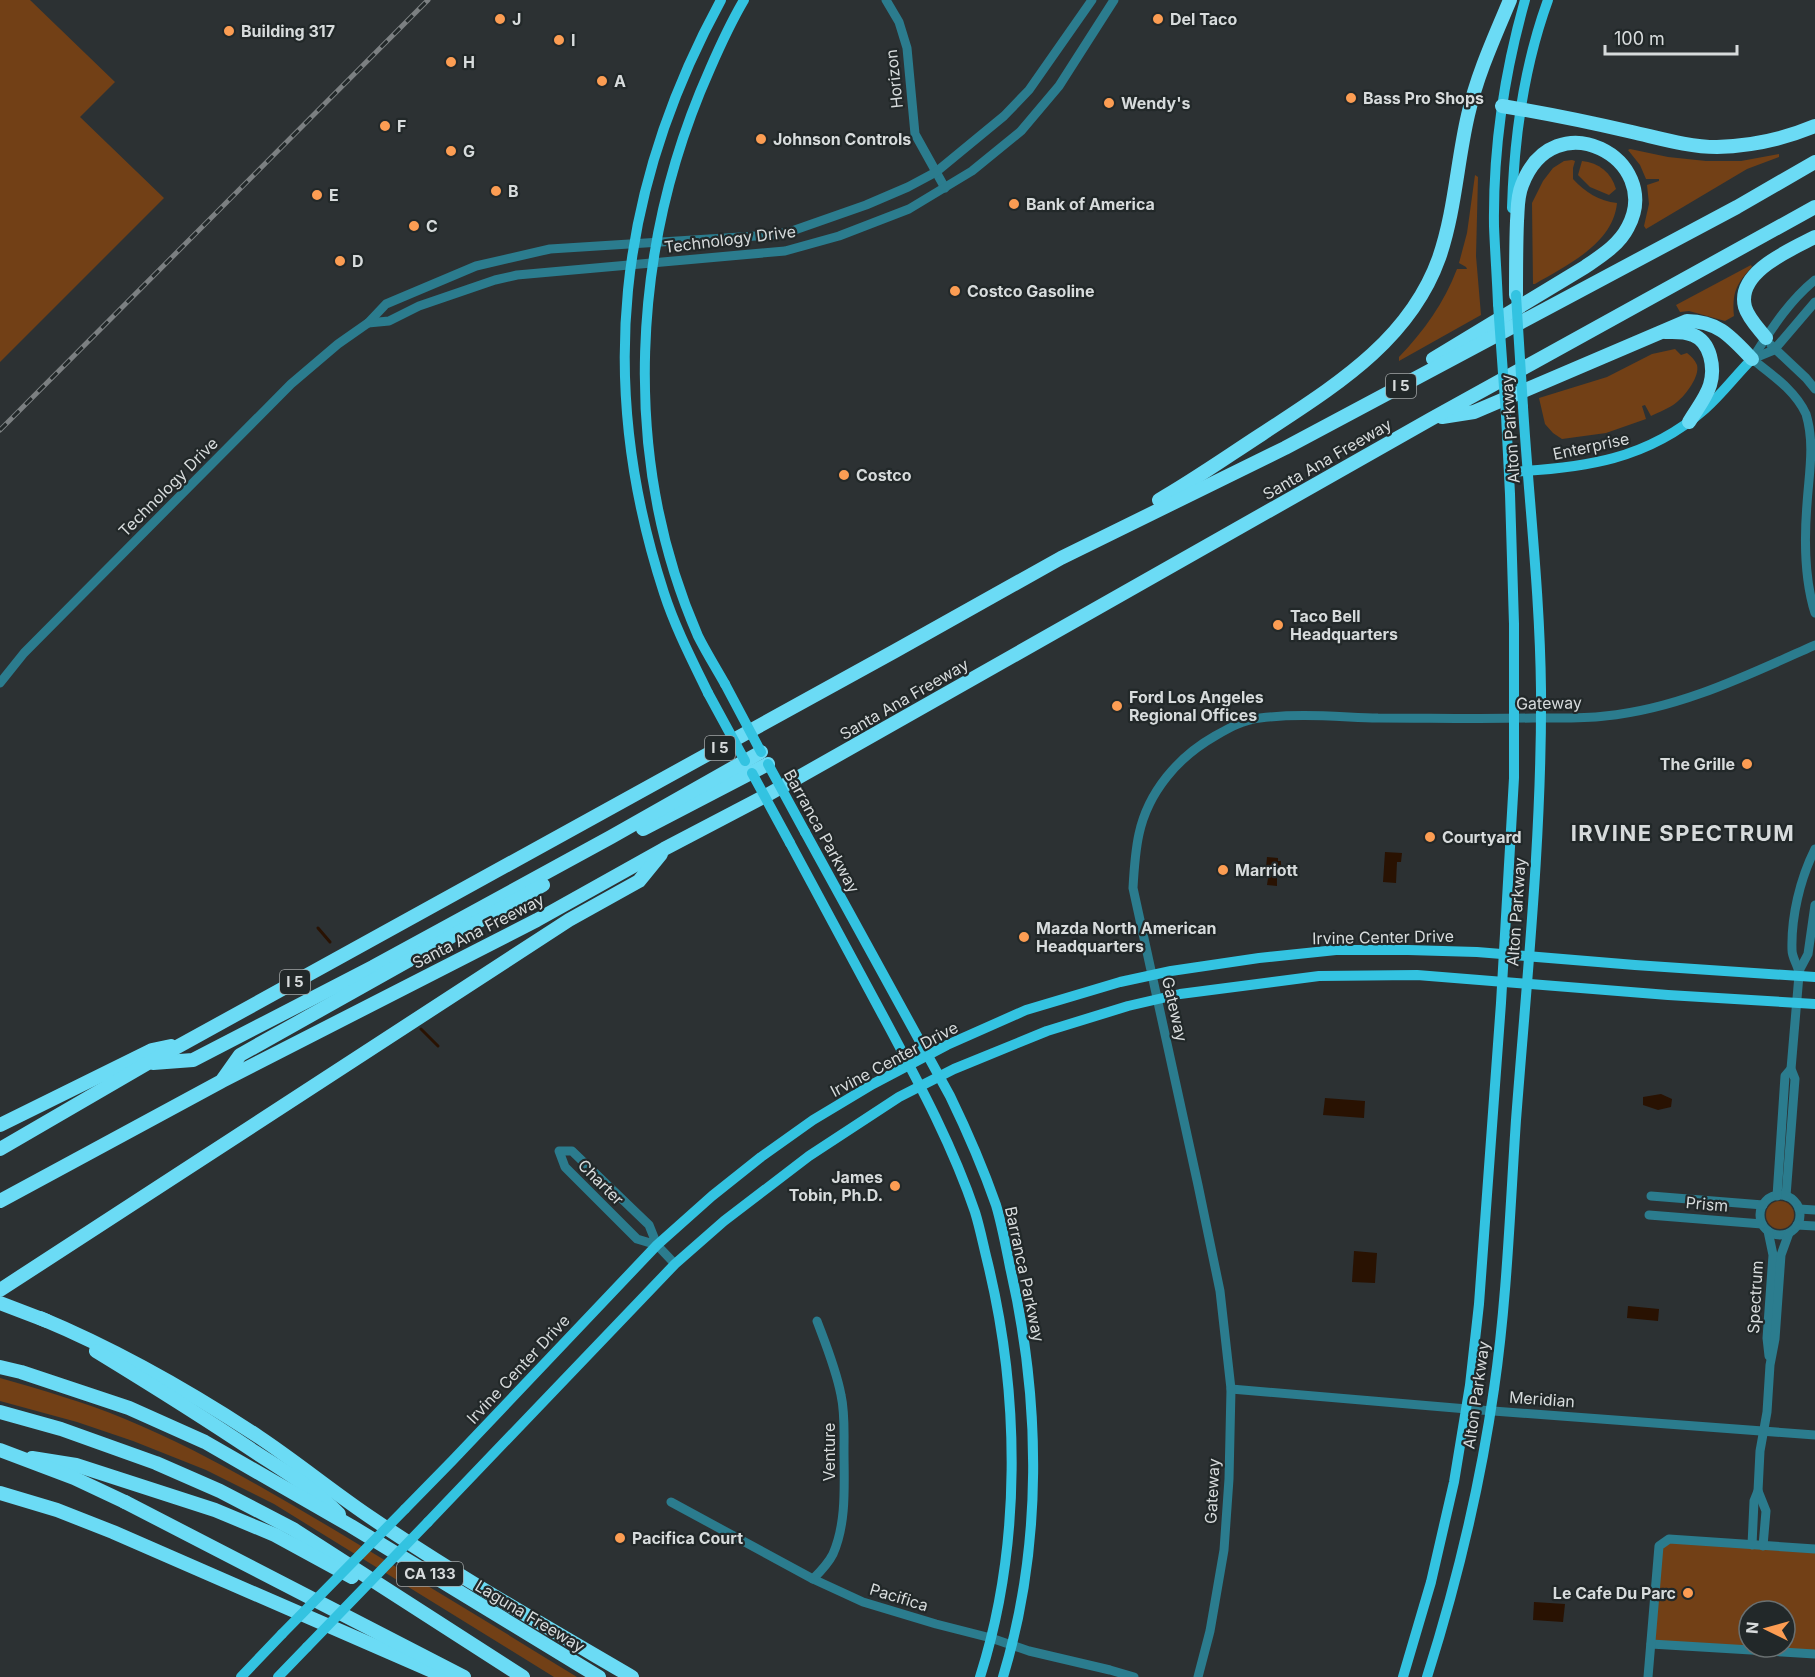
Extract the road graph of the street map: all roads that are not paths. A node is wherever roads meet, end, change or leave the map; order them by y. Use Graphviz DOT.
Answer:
graph roads {
  1 [pos="721,0"];
  2 [pos="744,0"];
  3 [pos="886,0"];
  4 [pos="1092,0"];
  5 [pos="1114,0"];
  6 [pos="1510,0"];
  7 [pos="1525,0"];
  8 [pos="1548,0"];
  9 [pos="1502,106"];
  10 [pos="1520,109"];
  11 [pos="1815,126"];
  12 [pos="1815,162"];
  13 [pos="936,172"];
  14 [pos="945,188"];
  15 [pos="1815,207"];
  16 [pos="1815,237"];
  17 [pos="656,242"];
  18 [pos="634,244"];
  19 [pos="653,263"];
  20 [pos="631,264"];
  21 [pos="1815,280"];
  22 [pos="1516,295"];
  23 [pos="1815,302"];
  24 [pos="368,323"];
  25 [pos="1659,332"];
  26 [pos="1770,344"];
  27 [pos="1752,359"];
  28 [pos="1815,389"];
  29 [pos="1431,419"];
  30 [pos="1689,422"];
  31 [pos="1281,449"];
  32 [pos="1527,471"];
  33 [pos="1509,472"];
  34 [pos="1061,558"];
  35 [pos="1815,614"];
  36 [pos="1815,645"];
  37 [pos="0,683"];
  38 [pos="1514,718"];
  39 [pos="1541,718"];
  40 [pos="765,758"];
  41 [pos="748,767"];
  42 [pos="614,841"];
  43 [pos="664,849"];
  44 [pos="1815,849"];
  45 [pos="1804,874"];
  46 [pos="1815,877"];
  47 [pos="1815,905"];
  48 [pos="1503,955"];
  49 [pos="1528,957"];
  50 [pos="1152,975"];
  51 [pos="1799,975"];
  52 [pos="1815,977"];
  53 [pos="1502,982"];
  54 [pos="1526,984"];
  55 [pos="1157,999"];
  56 [pos="1796,1003"];
  57 [pos="1815,1004"];
  58 [pos="185,1043"];
  59 [pos="928,1054"];
  60 [pos="148,1063"];
  61 [pos="909,1064"];
  62 [pos="939,1076"];
  63 [pos="222,1081"];
  64 [pos="920,1086"];
  65 [pos="0,1125"];
  66 [pos="0,1149"];
  67 [pos="1782,1196"];
  68 [pos="1651,1197"];
  69 [pos="0,1201"];
  70 [pos="1763,1205"];
  71 [pos="1799,1209"];
  72 [pos="1815,1210"];
  73 [pos="1649,1215"];
  74 [pos="1797,1225"];
  75 [pos="1815,1226"];
  76 [pos="1765,1228"];
  77 [pos="1789,1233"];
  78 [pos="657,1245"];
  79 [pos="675,1264"];
  80 [pos="0,1290"];
  81 [pos="0,1303"];
  82 [pos="40,1317"];
  83 [pos="817,1321"];
  84 [pos="1770,1365"];
  85 [pos="0,1367"];
  86 [pos="1231,1389"];
  87 [pos="1467,1408"];
  88 [pos="1491,1410"];
  89 [pos="0,1412"];
  90 [pos="1764,1431"];
  91 [pos="1815,1435"];
  92 [pos="0,1451"];
  93 [pos="1758,1491"];
  94 [pos="0,1493"];
  95 [pos="671,1502"];
  96 [pos="351,1526"];
  97 [pos="1752,1545"];
  98 [pos="1763,1546"];
  99 [pos="1815,1549"];
  100 [pos="813,1579"];
  101 [pos="991,1638"];
  102 [pos="1651,1644"];
  103 [pos="474,1645"];
  104 [pos="1011,1646"];
  105 [pos="1815,1654"];
  106 [pos="241,1677"];
  107 [pos="278,1677"];
  108 [pos="446,1677"];
  109 [pos="464,1677"];
  110 [pos="523,1677"];
  111 [pos="599,1677"];
  112 [pos="632,1677"];
  113 [pos="980,1677"];
  114 [pos="1003,1677"];
  115 [pos="1134,1677"];
  116 [pos="1198,1677"];
  117 [pos="1402,1677"];
  118 [pos="1427,1677"];
  119 [pos="1648,1677"];
  1 -- 18 [label="main road, Barranca Parkway"];
  2 -- 17 [label="main road, Barranca Parkway"];
  3 -- 13 [label="street, Horizon"];
  4 -- 13 [label="street, Technology Drive"];
  5 -- 14 [label="street, Technology Drive"];
  6 -- 34 [label="highway"];
  7 -- 9 [label="main road, Alton Parkway"];
  8 -- 10 [label="main road, Alton Parkway"];
  9 -- 10 [label="highway"];
  9 -- 33 [label="main road, Alton Parkway, bridge"];
  10 -- 11 [label="highway"];
  10 -- 22 [label="main road, Alton Parkway"];
  12 -- 31 [label="highway, Santa Ana Freeway / I 5"];
  13 -- 14 [label="street, Horizon"];
  13 -- 17 [label="street, Technology Drive"];
  14 -- 19 [label="street, Technology Drive"];
  15 -- 29 [label="highway, Santa Ana Freeway"];
  16 -- 26 [label="highway"];
  17 -- 18 [label="street, Technology Drive"];
  17 -- 19 [label="main road, Barranca Parkway"];
  18 -- 20 [label="main road, Barranca Parkway"];
  18 -- 24 [label="street, Technology Drive"];
  19 -- 20 [label="street, Technology Drive"];
  19 -- 40 [label="main road, Barranca Parkway, bridge"];
  20 -- 24 [label="street, Technology Drive"];
  20 -- 41 [label="main road, Barranca Parkway, bridge"];
  21 -- 26 [label="street"];
  22 -- 31 [label="highway"];
  22 -- 32 [label="main road, Alton Parkway, bridge"];
  23 -- 26 [label="street"];
  24 -- 37 [label="street, Technology Drive"];
  25 -- 27 [label="highway"];
  25 -- 29 [label="highway"];
  25 -- 30 [label="highway"];
  26 -- 27 [label="street"];
  26 -- 28 [label="street"];
  27 -- 30 [label="main road, Enterprise"];
  27 -- 35 [label="street"];
  29 -- 43 [label="highway, Santa Ana Freeway"];
  30 -- 32 [label="main road, Enterprise"];
  31 -- 34 [label="highway, Santa Ana Freeway / I 5"];
  32 -- 33 [label="main road, Enterprise"];
  32 -- 39 [label="main road, Alton Parkway"];
  33 -- 38 [label="main road, Alton Parkway"];
  34 -- 58 [label="highway, Santa Ana Freeway / I 5"];
  36 -- 39 [label="street, Gateway"];
  38 -- 39 [label="street, Gateway"];
  38 -- 48 [label="main road, Alton Parkway"];
  38 -- 50 [label="street, Gateway"];
  39 -- 49 [label="main road, Alton Parkway"];
  40 -- 41 [label="highway"];
  40 -- 59 [label="main road, Barranca Parkway, bridge"];
  41 -- 42 [label="highway"];
  41 -- 61 [label="main road, Barranca Parkway, bridge"];
  42 -- 60 [label="highway"];
  42 -- 63 [label="highway"];
  43 -- 63 [label="highway, Santa Ana Freeway"];
  43 -- 80 [label="highway"];
  44 -- 45 [label="street"];
  45 -- 46 [label="street"];
  45 -- 51 [label="street"];
  47 -- 51 [label="street"];
  48 -- 49 [label="main road, Irvine Center Drive"];
  48 -- 50 [label="main road, Irvine Center Drive"];
  48 -- 53 [label="main road, Alton Parkway"];
  49 -- 51 [label="main road, Irvine Center Drive"];
  49 -- 54 [label="main road, Alton Parkway"];
  50 -- 55 [label="street, Gateway"];
  50 -- 59 [label="main road, Irvine Center Drive"];
  51 -- 52 [label="main road, Irvine Center Drive"];
  51 -- 56 [label="street"];
  53 -- 54 [label="main road"];
  53 -- 55 [label="main road"];
  53 -- 87 [label="main road, Alton Parkway"];
  54 -- 56 [label="main road"];
  54 -- 88 [label="main road, Alton Parkway"];
  55 -- 62 [label="main road"];
  55 -- 86 [label="street, Gateway"];
  56 -- 57 [label="main road"];
  56 -- 67 [label="street"];
  58 -- 60 [label="highway, Santa Ana Freeway / I 5"];
  58 -- 65 [label="highway"];
  59 -- 61 [label="main road, Irvine Center Drive"];
  59 -- 62 [label="main road, Barranca Parkway"];
  60 -- 66 [label="highway, Santa Ana Freeway / I 5"];
  61 -- 64 [label="main road, Barranca Parkway"];
  61 -- 78 [label="main road, Irvine Center Drive"];
  62 -- 64 [label="main road"];
  62 -- 104 [label="main road, Barranca Parkway"];
  63 -- 69 [label="highway, Santa Ana Freeway"];
  64 -- 79 [label="main road"];
  64 -- 101 [label="main road, Barranca Parkway"];
  67 -- 70 [label="street"];
  67 -- 71 [label="street"];
  68 -- 70 [label="street, Prism"];
  70 -- 76 [label="street"];
  71 -- 72 [label="street"];
  71 -- 74 [label="street"];
  73 -- 76 [label="street, Prism"];
  74 -- 75 [label="street"];
  74 -- 77 [label="street"];
  76 -- 77 [label="street"];
  76 -- 84 [label="street, Spectrum"];
  77 -- 84 [label="street, Spectrum"];
  78 -- 78 [label="street, Charter"];
  78 -- 79 [label="street, Charter"];
  78 -- 106 [label="main road, Irvine Center Drive, bridge"];
  79 -- 107 [label="main road, bridge"];
  81 -- 82 [label="highway"];
  82 -- 96 [label="highway"];
  82 -- 112 [label="highway"];
  83 -- 100 [label="street, Venture"];
  84 -- 90 [label="street, Spectrum"];
  85 -- 96 [label="highway"];
  86 -- 87 [label="street, Meridian"];
  86 -- 116 [label="street, Gateway"];
  87 -- 88 [label="street, Meridian"];
  87 -- 117 [label="main road, Alton Parkway"];
  88 -- 90 [label="street, Meridian"];
  88 -- 118 [label="main road, Alton Parkway"];
  89 -- 103 [label="highway"];
  90 -- 91 [label="street, Meridian"];
  90 -- 93 [label="street, Spectrum"];
  92 -- 103 [label="highway"];
  92 -- 109 [label="highway, bridge"];
  93 -- 97 [label="street, Spectrum"];
  93 -- 98 [label="street, Spectrum"];
  94 -- 108 [label="highway"];
  95 -- 100 [label="street, Pacifica"];
  96 -- 111 [label="highway, Laguna Freeway / CA 133"];
  97 -- 98 [label="street"];
  97 -- 102 [label="street"];
  98 -- 99 [label="street"];
  100 -- 101 [label="street, Pacifica"];
  101 -- 104 [label="street, Pacifica"];
  101 -- 113 [label="main road, Barranca Parkway"];
  102 -- 105 [label="street"];
  102 -- 119 [label="street"];
  103 -- 110 [label="highway"];
  104 -- 114 [label="main road, Barranca Parkway"];
  104 -- 115 [label="street, Pacifica"];
}
